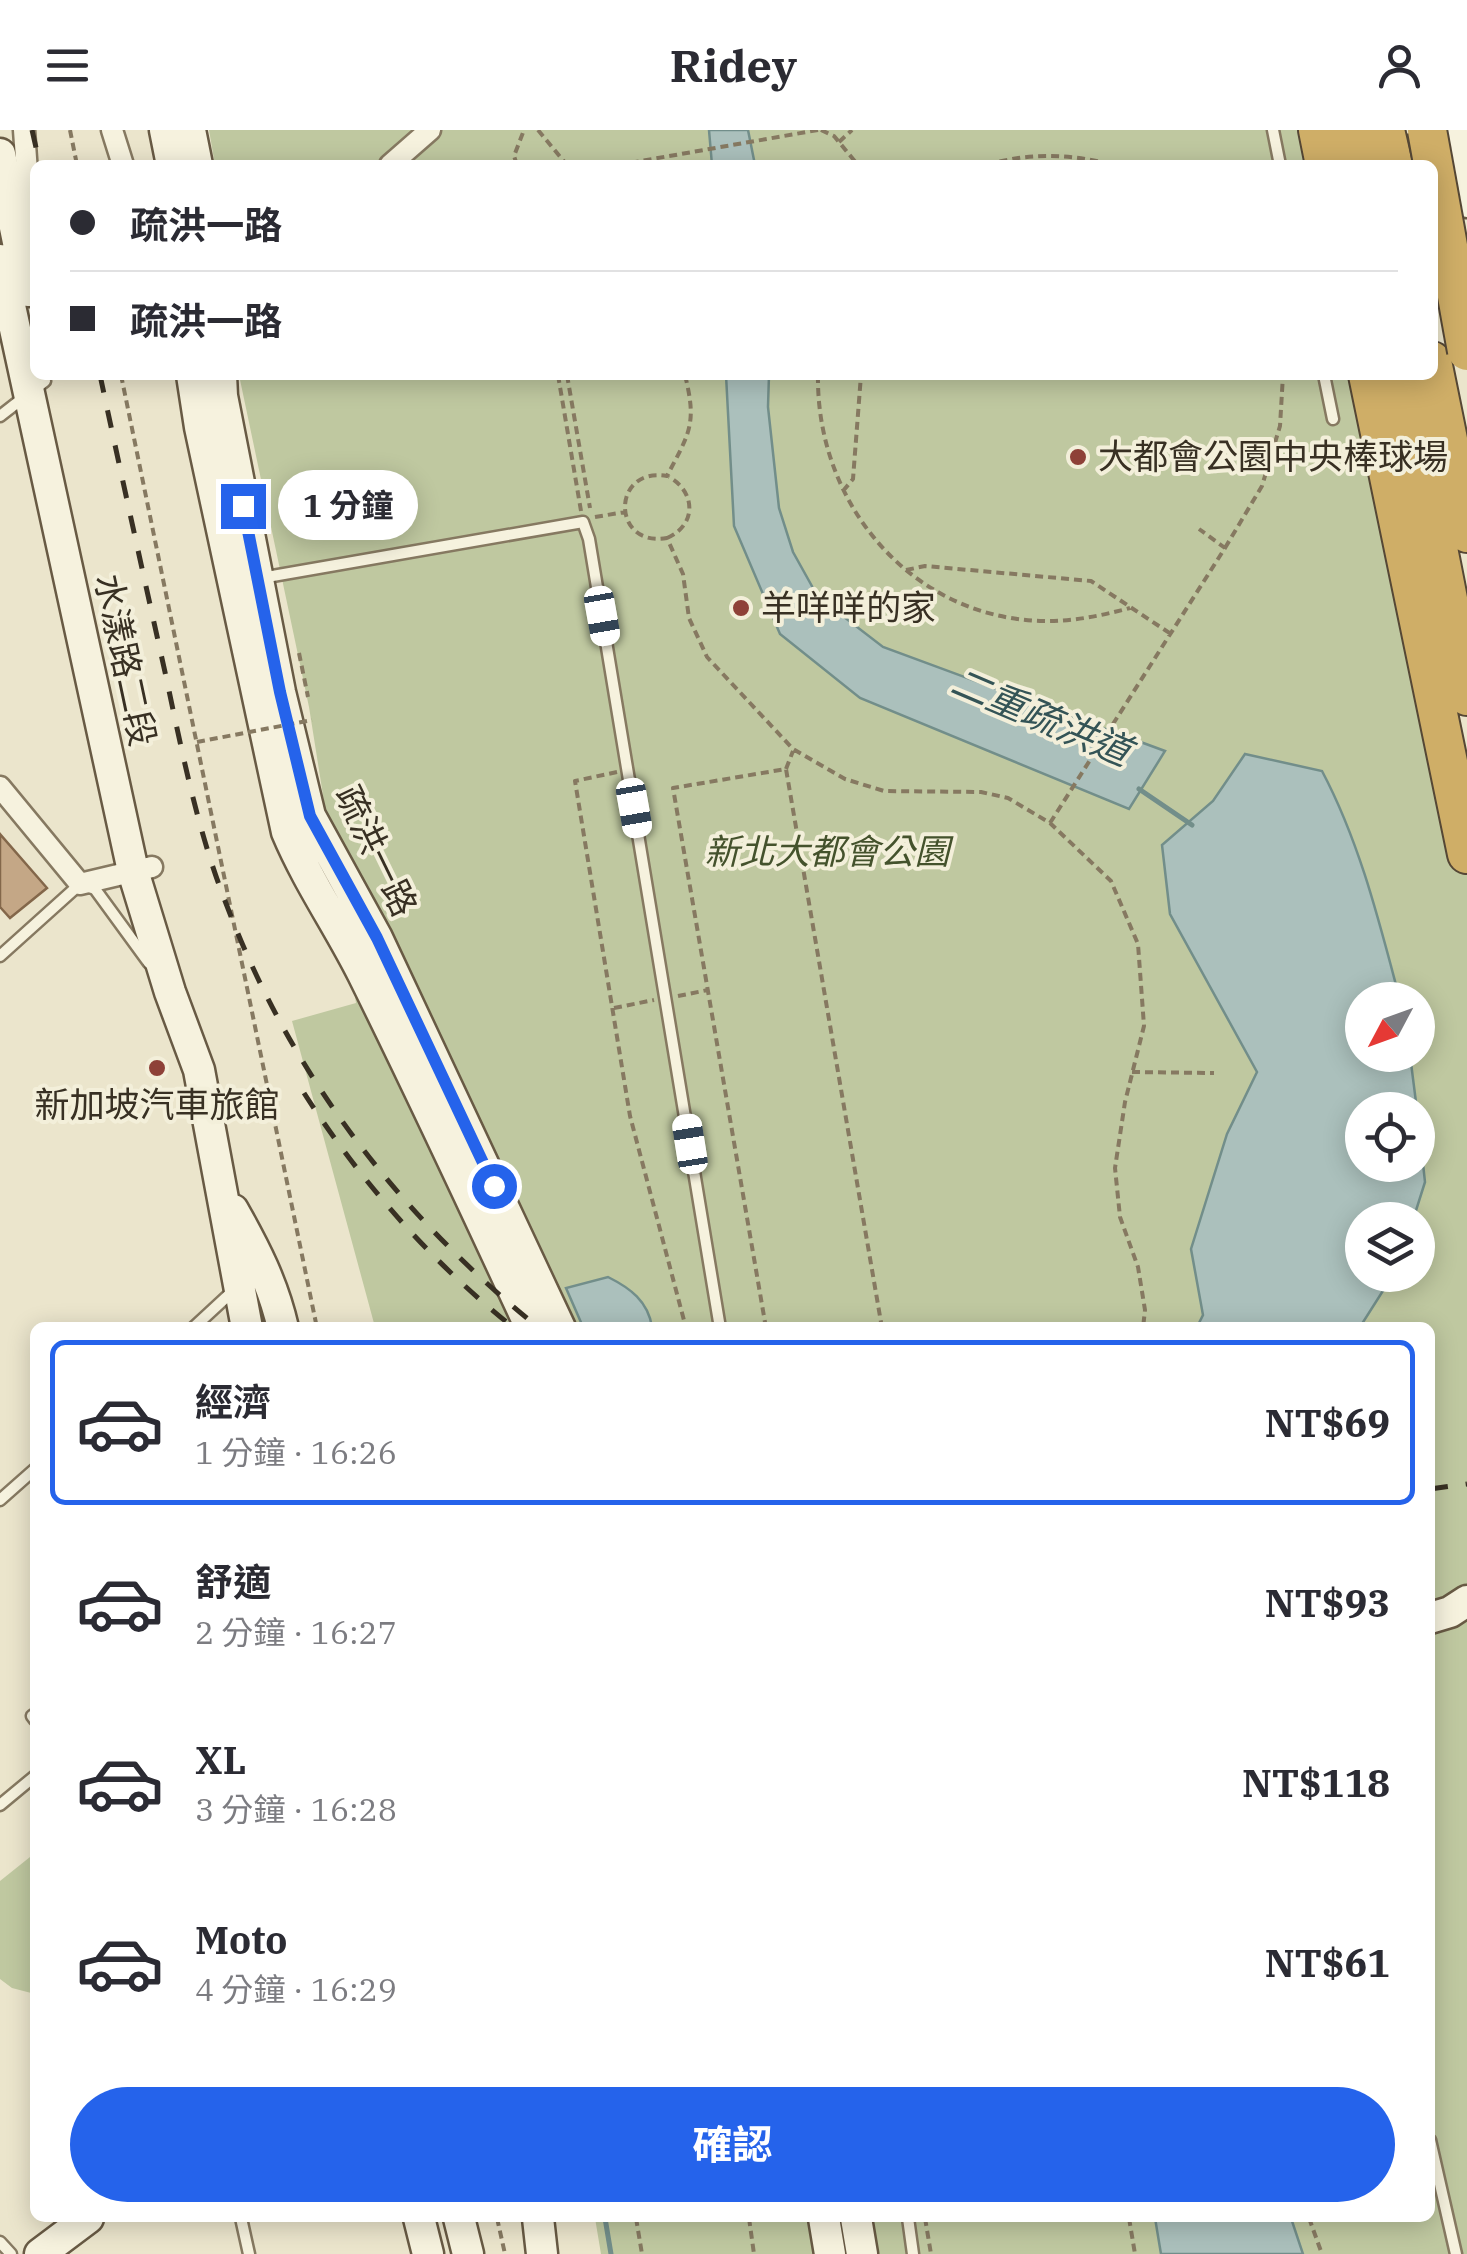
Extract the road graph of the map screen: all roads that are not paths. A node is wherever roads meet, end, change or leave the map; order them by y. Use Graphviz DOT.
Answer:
graph roads {
  1 [pos="24,130"];
  2 [pos="112,130"];
  3 [pos="165,130"];
  4 [pos="190,130"];
  5 [pos="430,130"];
  6 [pos="1273,130"];
  7 [pos="1318,130"];
  8 [pos="1348,130"];
  9 [pos="1363,130"];
  10 [pos="1386,130"];
  11 [pos="1410,130"];
  12 [pos="1427,130"];
  13 [pos="1452,130"];
  14 [pos="0,154"];
  15 [pos="121,160"];
  16 [pos="171,160"];
  17 [pos="196,160"];
  18 [pos="396,160"];
  19 [pos="1279,160"];
  20 [pos="1324,160"];
  21 [pos="1355,160"];
  22 [pos="1369,160"];
  23 [pos="1392,160"];
  24 [pos="1417,160"];
  25 [pos="1431,160"];
  26 [pos="1467,202"];
  27 [pos="1438,205"];
  28 [pos="30,217"];
  29 [pos="1438,258"];
  30 [pos="0,260"];
  31 [pos="30,303"];
  32 [pos="1459,349"];
  33 [pos="30,355"];
  34 [pos="193,380"];
  35 [pos="221,380"];
  36 [pos="1325,380"];
  37 [pos="1369,380"];
  38 [pos="1404,380"];
  39 [pos="1405,380"];
  40 [pos="39,383"];
  41 [pos="0,416"];
  42 [pos="1333,419"];
  43 [pos="1467,533"];
  44 [pos="257,578"];
  45 [pos="1431,684"];
  46 [pos="1467,696"];
  47 [pos="0,788"];
  48 [pos="1467,854"];
  49 [pos="142,869"];
  50 [pos="80,884"];
  51 [pos="0,956"];
  52 [pos="170,992"];
  53 [pos="199,1070"];
  54 [pos="221,1190"];
  55 [pos="239,1286"];
  56 [pos="199,1322"];
  57 [pos="245,1322"];
  58 [pos="281,1322"];
  59 [pos="528,1322"];
  60 [pos="557,1322"];
  61 [pos="719,1322"];
  62 [pos="30,1473"];
  63 [pos="0,1500"];
  64 [pos="1467,1601"];
  65 [pos="1435,1616"];
  66 [pos="30,1780"];
  67 [pos="0,1805"];
  68 [pos="1435,2162"];
  69 [pos="83,2222"];
  70 [pos="242,2222"];
  71 [pos="420,2222"];
  72 [pos="460,2222"];
  73 [pos="538,2222"];
  74 [pos="825,2222"];
  75 [pos="857,2222"];
  76 [pos="909,2222"];
  77 [pos="0,2242"];
  78 [pos="11,2254"];
  79 [pos="40,2254"];
  80 [pos="249,2254"];
  81 [pos="428,2254"];
  82 [pos="468,2254"];
  83 [pos="542,2254"];
  84 [pos="830,2254"];
  85 [pos="862,2254"];
  86 [pos="913,2254"];
  87 [pos="1456,2254"];
  1 -- 28 [label="street"];
  2 -- 15 [label="street"];
  3 -- 16 [label="street"];
  4 -- 17 [label="street"];
  5 -- 18 [label="street"];
  6 -- 19 [label="lane"];
  7 -- 20 [label="highway"];
  8 -- 21 [label="highway"];
  9 -- 22 [label="highway"];
  10 -- 23 [label="highway"];
  11 -- 24 [label="street"];
  12 -- 25 [label="highway, bridge"];
  13 -- 26 [label="street"];
  14 -- 31 [label="street"];
  27 -- 32 [label="highway, bridge"];
  29 -- 32 [label="street"];
  30 -- 33 [label="street, 水漾路二段"];
  32 -- 43 [label="highway"];
  34 -- 59 [label="street, 疏洪一路"];
  35 -- 44 [label="street, 疏洪一路"];
  36 -- 42 [label="lane"];
  37 -- 45 [label="highway"];
  38 -- 45 [label="highway"];
  39 -- 46 [label="highway"];
  40 -- 41 [label="lane"];
  40 -- 49 [label="street, 水漾路二段"];
  44 -- 60 [label="street, 疏洪一路"];
  44 -- 61 [label="lane"];
  45 -- 48 [label="highway"];
  47 -- 50 [label="street"];
  49 -- 50 [label="street"];
  49 -- 52 [label="street, 水漾路二段"];
  49 -- 53 [label="street, 水漾路二段"];
  50 -- 51 [label="lane"];
  50 -- 52 [label="lane"];
  52 -- 53 [label="street, 水漾路二段"];
  53 -- 54 [label="street, 水漾路二段"];
  54 -- 55 [label="street, 水漾路二段"];
  54 -- 58 [label="street"];
  55 -- 56 [label="lane"];
  55 -- 57 [label="street, 水漾路二段"];
  62 -- 63 [label="lane"];
  64 -- 65 [label="street"];
  66 -- 67 [label="lane"];
  68 -- 87 [label="lane"];
  69 -- 79 [label="street"];
  70 -- 80 [label="lane"];
  71 -- 81 [label="street"];
  72 -- 82 [label="street"];
  73 -- 83 [label="street"];
  74 -- 84 [label="street"];
  75 -- 85 [label="street"];
  76 -- 86 [label="lane"];
  77 -- 78 [label="lane"];
}
